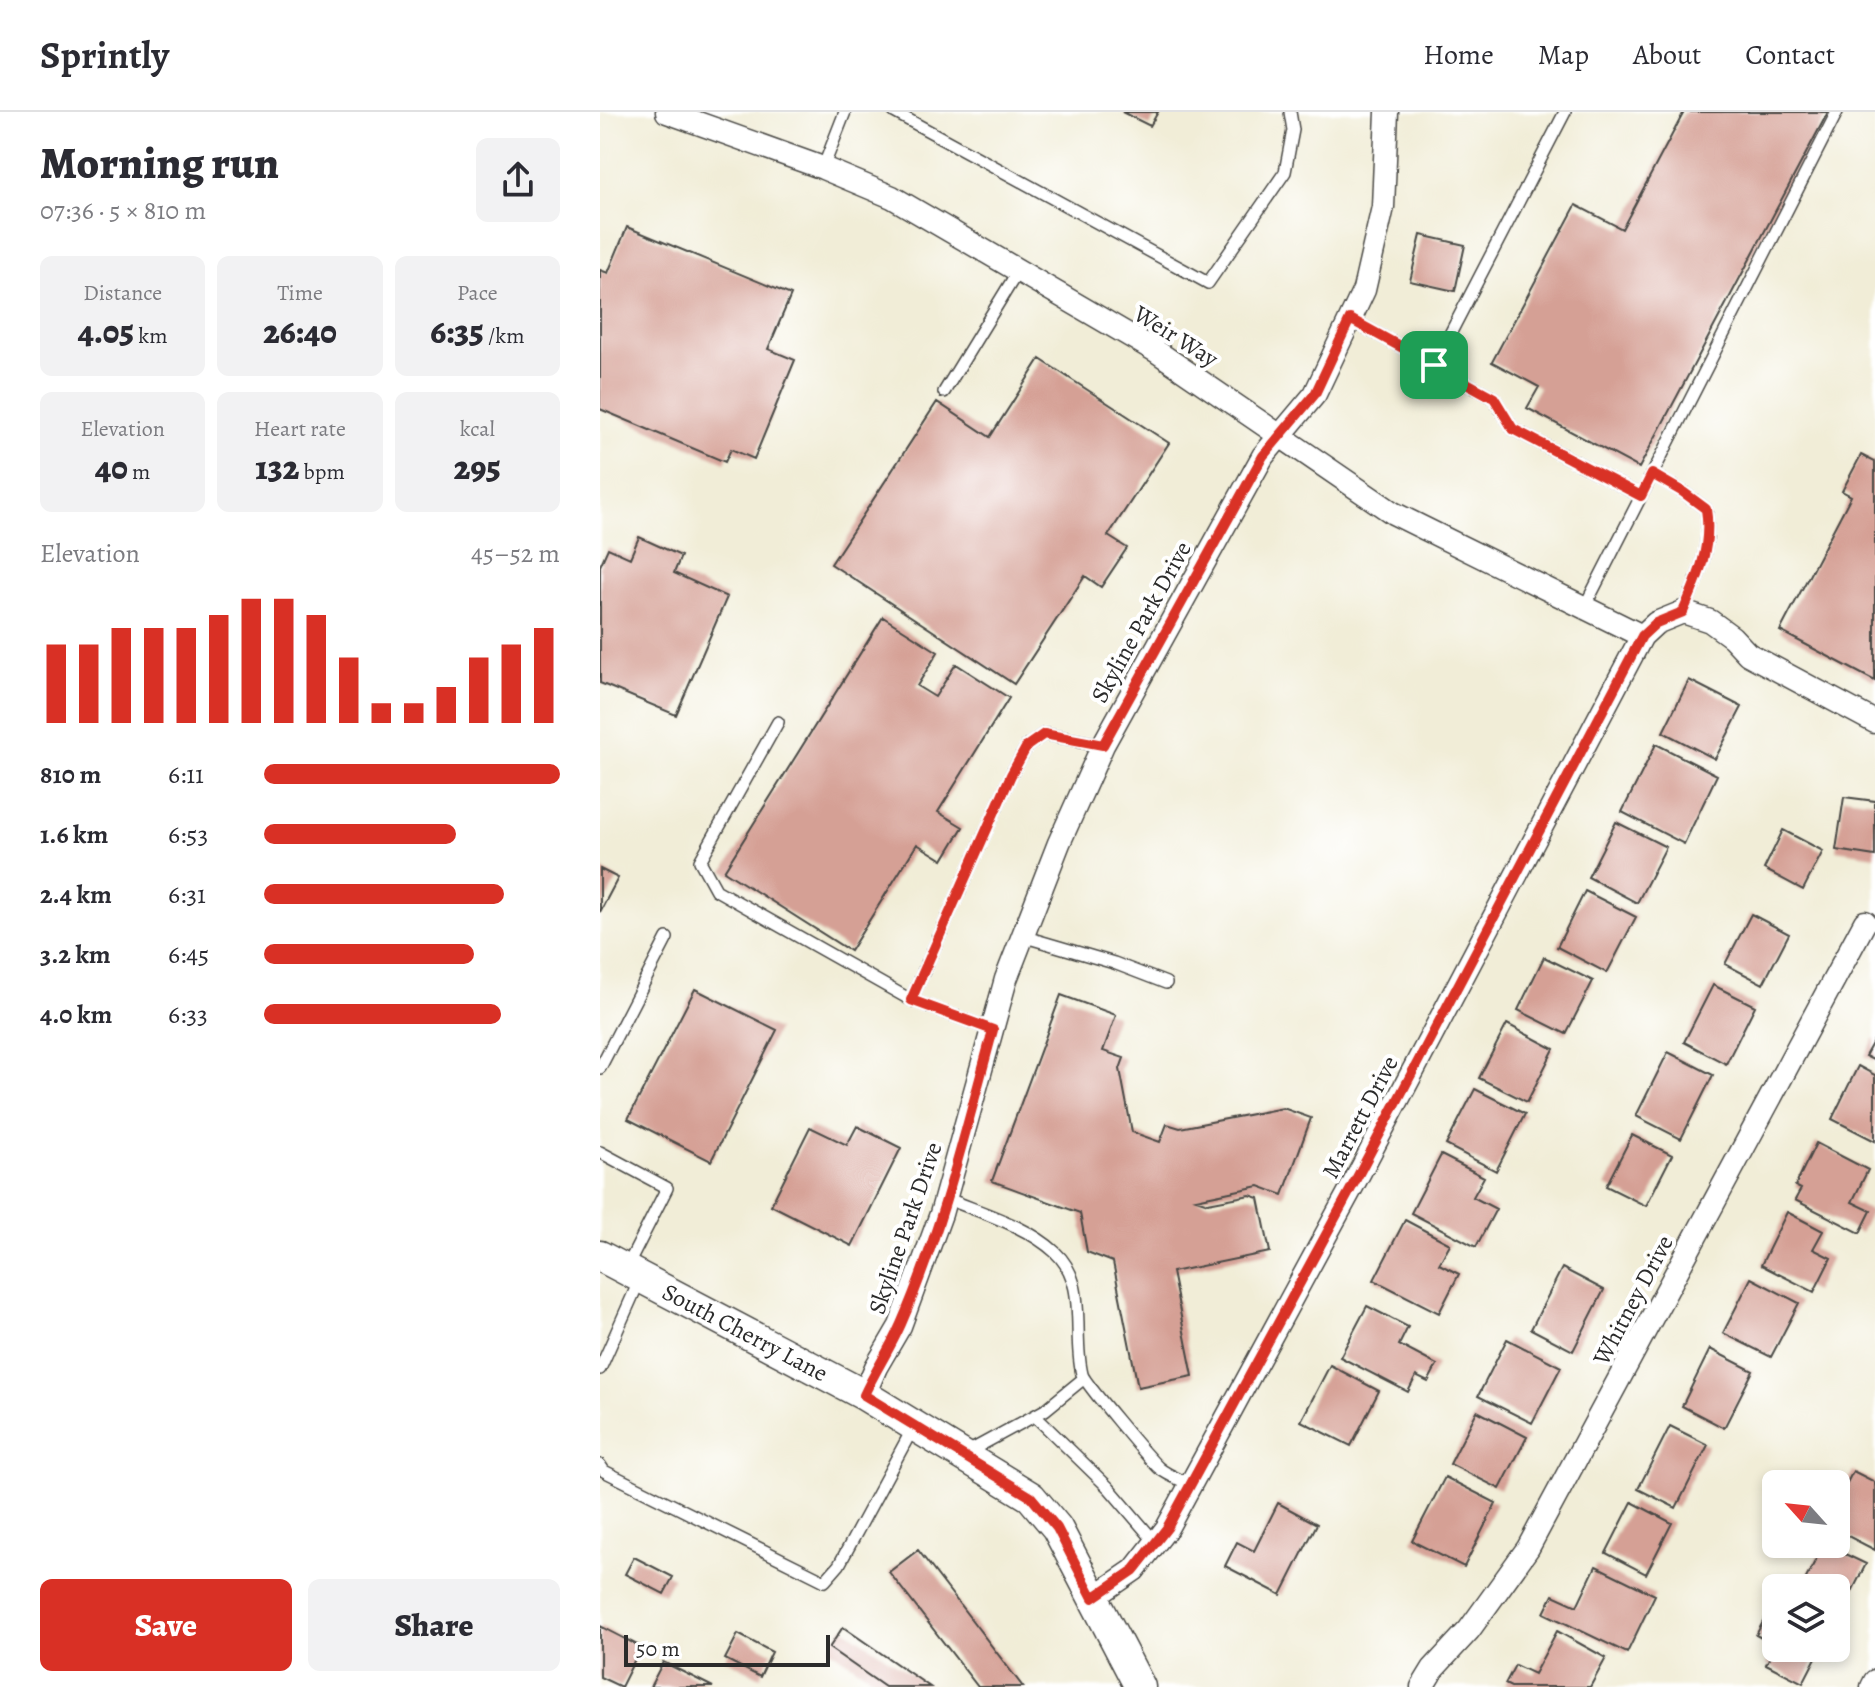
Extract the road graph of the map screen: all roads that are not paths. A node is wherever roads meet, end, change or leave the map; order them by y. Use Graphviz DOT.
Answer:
graph roads {
  1 [pos="667,112"];
  2 [pos="845,112"];
  3 [pos="894,112"];
  4 [pos="1290,112"];
  5 [pos="1387,112"];
  6 [pos="1565,112"];
  7 [pos="1837,112"];
  8 [pos="823,168"];
  9 [pos="1018,271"];
  10 [pos="1350,319"];
  11 [pos="1434,365"];
  12 [pos="944,392"];
  13 [pos="1280,435"];
  14 [pos="1652,474"];
  15 [pos="1641,496"];
  16 [pos="1584,608"];
  17 [pos="1683,612"];
  18 [pos="1642,636"];
  19 [pos="778,722"];
  20 [pos="1875,722"];
  21 [pos="1103,745"];
  22 [pos="1865,922"];
  23 [pos="1022,936"];
  24 [pos="667,938"];
  25 [pos="1166,983"];
  26 [pos="911,1000"];
  27 [pos="993,1030"];
  28 [pos="600,1068"];
  29 [pos="600,1152"];
  30 [pos="946,1198"];
  31 [pos="622,1267"];
  32 [pos="600,1369"];
  33 [pos="1083,1379"];
  34 [pos="864,1395"];
  35 [pos="1035,1416"];
  36 [pos="914,1426"];
  37 [pos="962,1455"];
  38 [pos="600,1465"];
  39 [pos="1191,1485"];
  40 [pos="1156,1543"];
  41 [pos="1093,1598"];
  42 [pos="1875,1681"];
  43 [pos="1140,1687"];
  44 [pos="1422,1687"];
  45 [pos="1872,1687"];
  1 -- 8 [label="street, Weir Way"];
  2 -- 8 [label="lane"];
  3 -- 4 [label="lane"];
  5 -- 10 [label="street, Skyline Park Drive"];
  6 -- 11 [label="lane"];
  7 -- 14 [label="lane"];
  8 -- 9 [label="street, Weir Way"];
  9 -- 12 [label="lane"];
  9 -- 13 [label="street, Weir Way"];
  10 -- 11 [label="lane"];
  10 -- 13 [label="street, Skyline Park Drive"];
  11 -- 15 [label="lane"];
  13 -- 16 [label="street, Weir Way"];
  13 -- 21 [label="street, Skyline Park Drive"];
  14 -- 15 [label="lane"];
  14 -- 17 [label="lane"];
  15 -- 16 [label="lane"];
  16 -- 18 [label="street, Weir Way"];
  17 -- 18 [label="street"];
  17 -- 20 [label="street"];
  18 -- 39 [label="street, Marrett Drive"];
  19 -- 26 [label="lane"];
  21 -- 23 [label="street, Skyline Park Drive"];
  21 -- 26 [label="lane"];
  22 -- 44 [label="street, Whitney Drive"];
  23 -- 25 [label="lane"];
  23 -- 27 [label="street, Skyline Park Drive"];
  24 -- 28 [label="lane"];
  26 -- 27 [label="lane"];
  27 -- 30 [label="street, Skyline Park Drive"];
  29 -- 31 [label="lane"];
  30 -- 33 [label="lane"];
  30 -- 34 [label="street, Skyline Park Drive"];
  31 -- 32 [label="lane"];
  31 -- 34 [label="street, South Cherry Lane"];
  33 -- 35 [label="lane"];
  33 -- 39 [label="lane"];
  34 -- 36 [label="street, South Cherry Lane"];
  35 -- 37 [label="lane"];
  35 -- 40 [label="lane"];
  36 -- 37 [label="street, South Cherry Lane"];
  36 -- 38 [label="lane"];
  37 -- 41 [label="street, South Cherry Lane"];
  39 -- 40 [label="street, Marrett Drive"];
  40 -- 41 [label="street, Marrett Drive"];
  41 -- 43 [label="street, South Cherry Lane"];
  42 -- 45 [label="street"];
}
